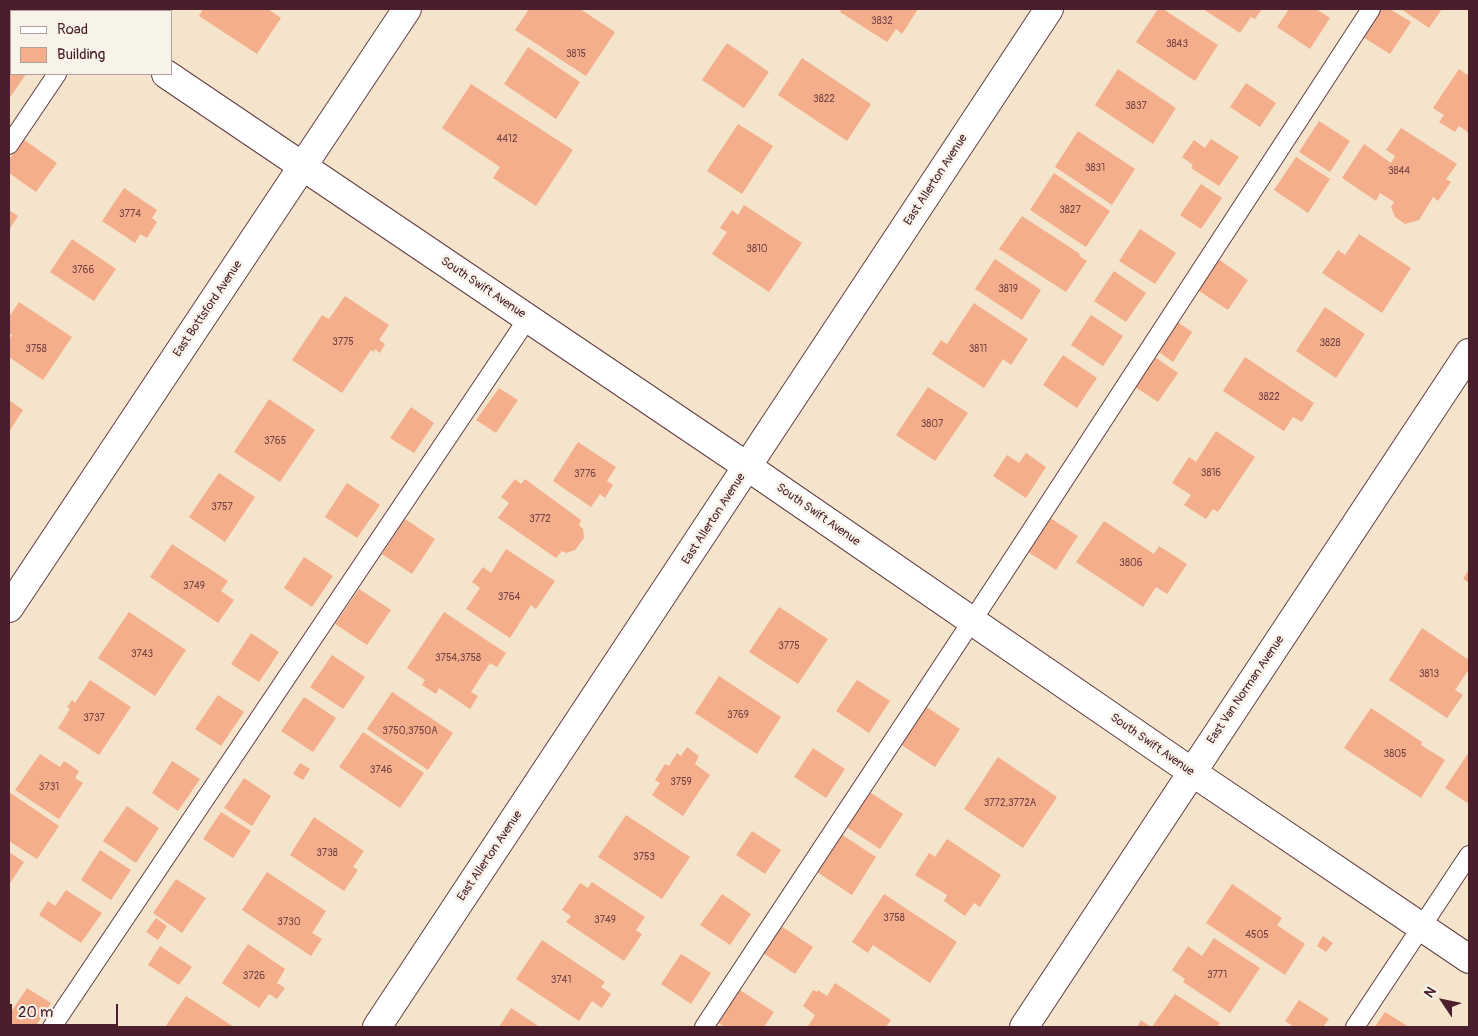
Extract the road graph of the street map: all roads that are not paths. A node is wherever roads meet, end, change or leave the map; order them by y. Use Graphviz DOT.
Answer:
graph roads {
  1 [pos="407,9"];
  2 [pos="1049,9"];
  3 [pos="1370,9"];
  4 [pos="56,75"];
  5 [pos="167,75"];
  6 [pos="9,145"];
  7 [pos="304,167"];
  8 [pos="528,318"];
  9 [pos="1469,353"];
  10 [pos="748,467"];
  11 [pos="9,608"];
  12 [pos="972,621"];
  13 [pos="1192,772"];
  14 [pos="1469,855"];
  15 [pos="1422,927"];
  16 [pos="1469,959"];
  17 [pos="52,1027"];
  18 [pos="377,1027"];
  19 [pos="704,1027"];
  20 [pos="1024,1027"];
  21 [pos="1355,1027"];
  1 -- 7 [label="street, East Bottsford Avenue"];
  2 -- 10 [label="street, East Allerton Avenue"];
  3 -- 12 [label="lane"];
  4 -- 6 [label="lane"];
  5 -- 7 [label="street, South Swift Avenue"];
  7 -- 8 [label="street, South Swift Avenue"];
  7 -- 11 [label="street, East Bottsford Avenue"];
  8 -- 10 [label="street, South Swift Avenue"];
  8 -- 17 [label="lane"];
  9 -- 13 [label="street, East Van Norman Avenue"];
  10 -- 12 [label="street, South Swift Avenue"];
  10 -- 18 [label="street, East Allerton Avenue"];
  12 -- 13 [label="street, South Swift Avenue"];
  12 -- 19 [label="lane"];
  13 -- 15 [label="street, South Swift Avenue"];
  13 -- 20 [label="street, East Van Norman Avenue"];
  14 -- 15 [label="lane"];
  15 -- 16 [label="street, South Swift Avenue"];
  15 -- 21 [label="lane"];
}
